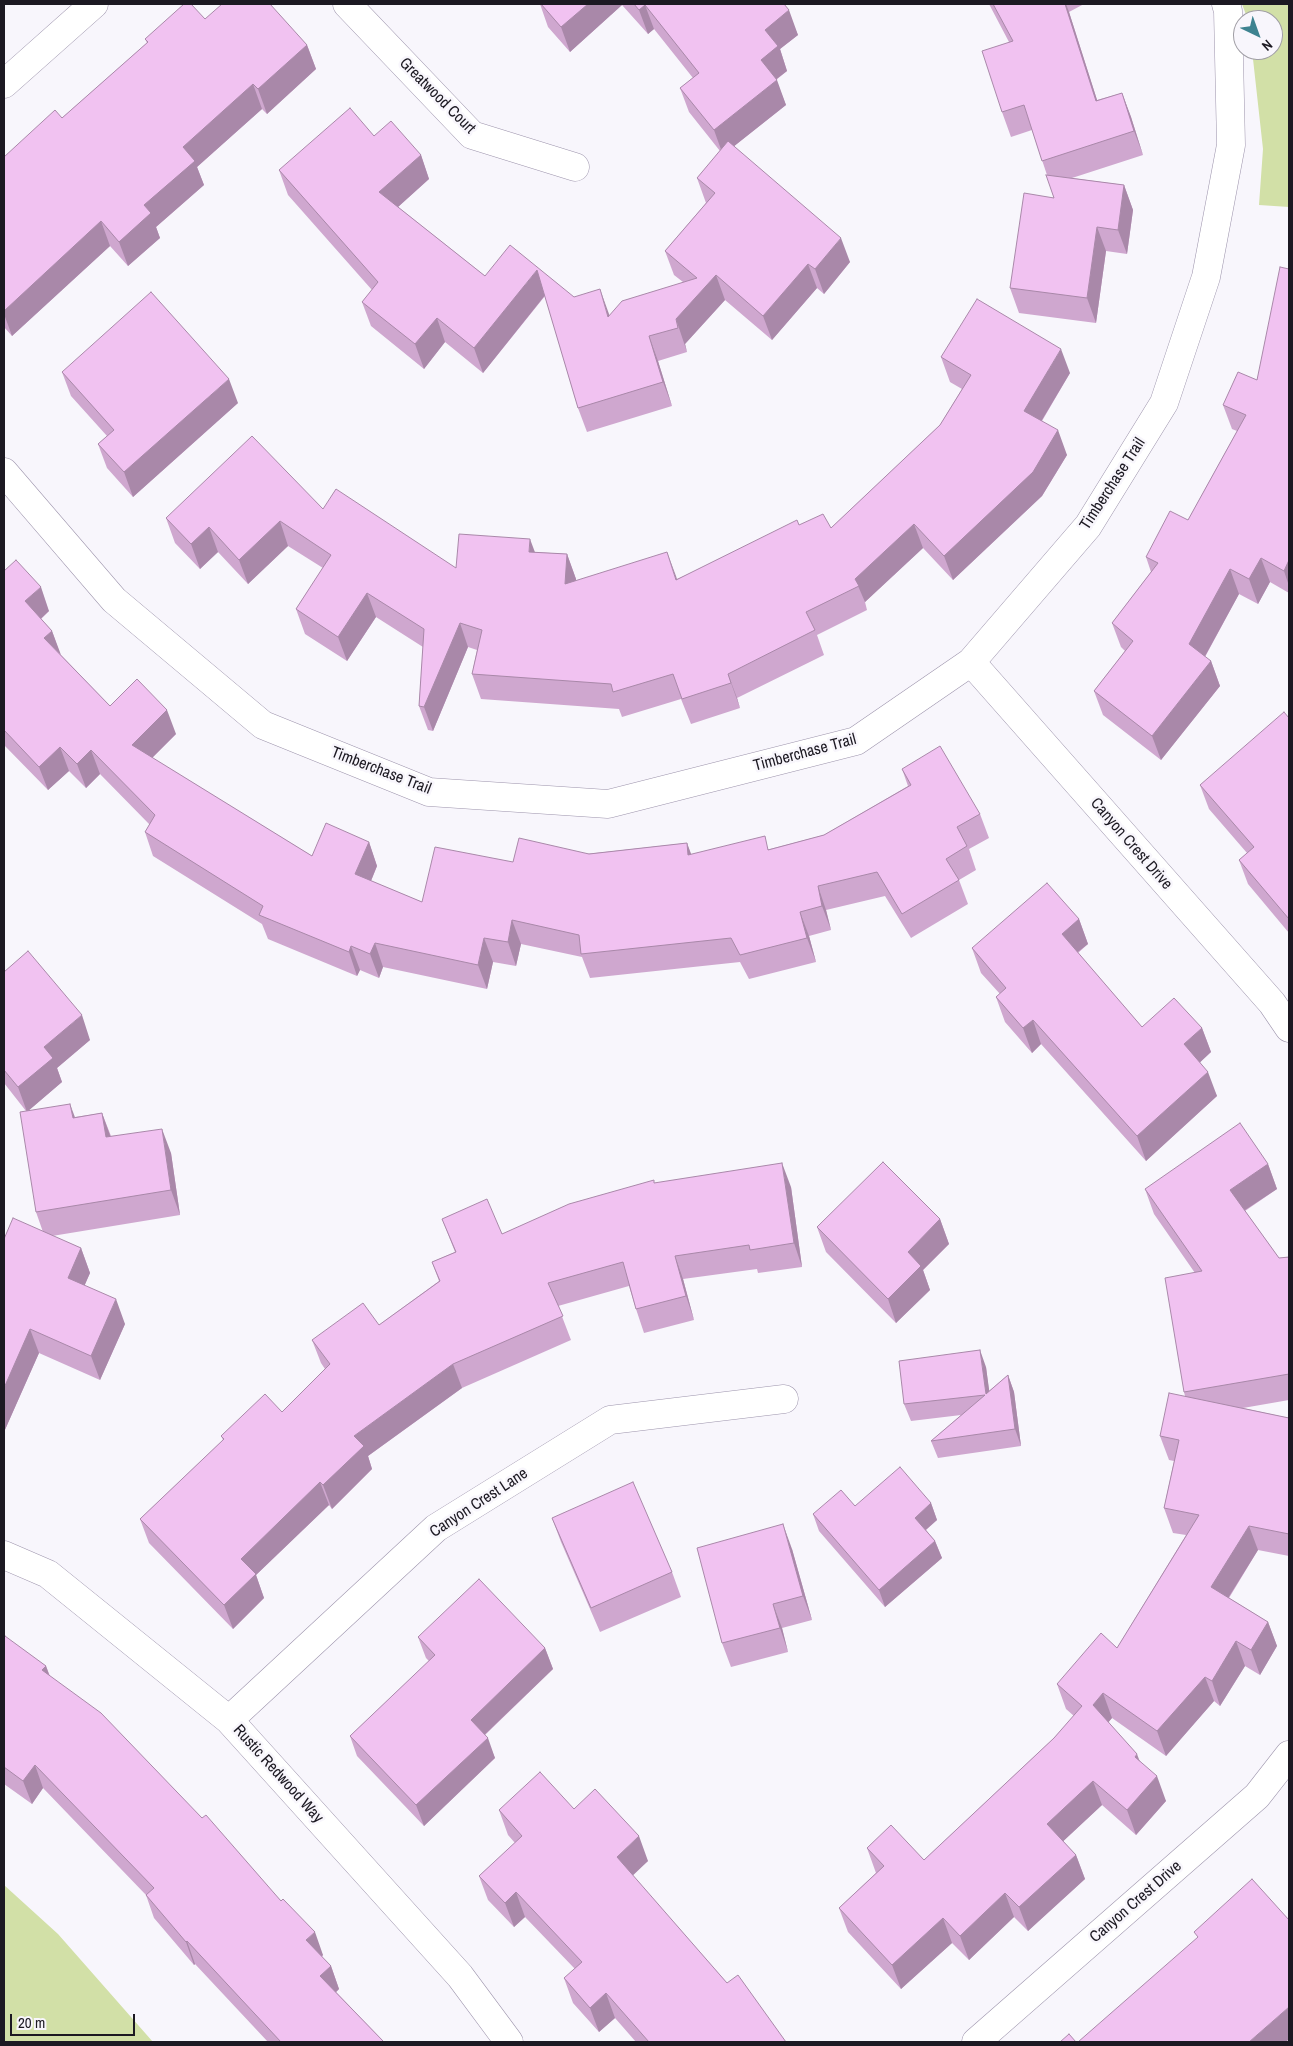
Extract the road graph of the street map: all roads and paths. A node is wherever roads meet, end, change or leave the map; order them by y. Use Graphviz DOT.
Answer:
graph roads {
  1 [pos="94,4"];
  2 [pos="347,4"];
  3 [pos="1226,4"];
  4 [pos="4,84"];
  5 [pos="575,167"];
  6 [pos="4,472"];
  7 [pos="971,662"];
  8 [pos="1289,1028"];
  9 [pos="784,1399"];
  10 [pos="4,1555"];
  11 [pos="229,1720"];
  12 [pos="1289,1755"];
  13 [pos="509,2042"];
  14 [pos="976,2042"];
  1 -- 4 [label="street"];
  2 -- 5 [label="street, Greatwood Court"];
  3 -- 7 [label="street, Timberchase Trail"];
  6 -- 7 [label="street, Timberchase Trail"];
  7 -- 8 [label="street, Canyon Crest Drive"];
  9 -- 11 [label="street, Canyon Crest Lane"];
  10 -- 11 [label="street, Rustic Redwood Way"];
  11 -- 13 [label="street, Rustic Redwood Way"];
  12 -- 14 [label="street, Canyon Crest Drive"];
}
